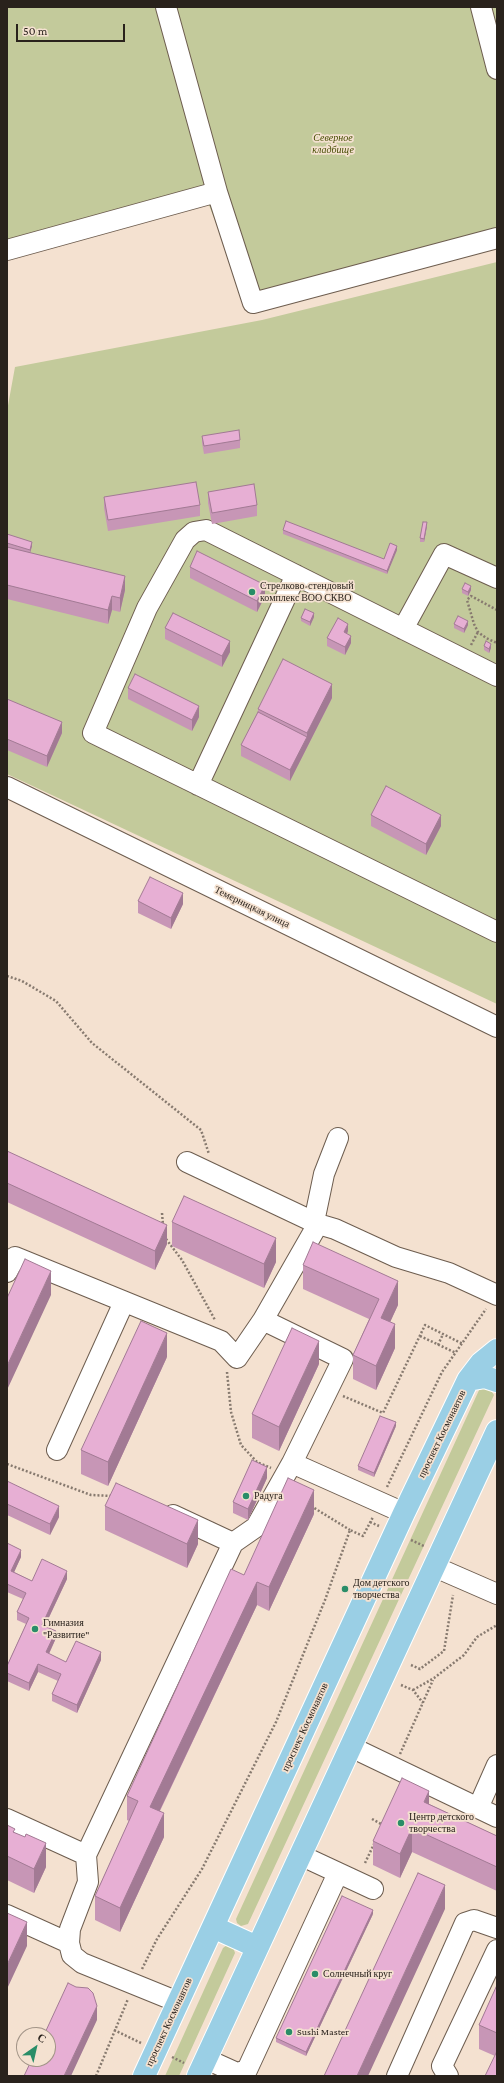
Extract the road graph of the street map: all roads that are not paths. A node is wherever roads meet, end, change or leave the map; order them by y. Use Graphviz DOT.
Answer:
graph roads {
  1 [pos="166,7"];
  2 [pos="481,7"];
  3 [pos="497,69"];
  4 [pos="217,192"];
  5 [pos="497,238"];
  6 [pos="7,250"];
  7 [pos="296,575"];
  8 [pos="497,578"];
  9 [pos="403,629"];
  10 [pos="497,676"];
  11 [pos="198,785"];
  12 [pos="7,787"];
  13 [pos="497,932"];
  14 [pos="497,1027"];
  15 [pos="338,1138"];
  16 [pos="187,1162"];
  17 [pos="316,1223"];
  18 [pos="7,1272"];
  19 [pos="496,1294"];
  20 [pos="124,1302"];
  21 [pos="263,1320"];
  22 [pos="497,1350"];
  23 [pos="468,1380"];
  24 [pos="497,1381"];
  25 [pos="497,1431"];
  26 [pos="57,1450"];
  27 [pos="292,1463"];
  28 [pos="156,1508"];
  29 [pos="404,1513"];
  30 [pos="233,1542"];
  31 [pos="435,1567"];
  32 [pos="497,1594"];
  33 [pos="351,1747"];
  34 [pos="497,1765"];
  35 [pos="478,1808"];
  36 [pos="497,1816"];
  37 [pos="7,1819"];
  38 [pos="86,1855"];
  39 [pos="300,1855"];
  40 [pos="338,1873"];
  41 [pos="373,1889"];
  42 [pos="7,1915"];
  43 [pos="213,1927"];
  44 [pos="497,1928"];
  45 [pos="69,1943"];
  46 [pos="257,1947"];
  47 [pos="497,1950"];
  48 [pos="178,2002"];
  49 [pos="202,2068"];
  50 [pos="144,2076"];
  51 [pos="397,2076"];
  52 [pos="448,2076"];
  1 -- 4 [label="street"];
  2 -- 3 [label="street"];
  4 -- 5 [label="street"];
  4 -- 6 [label="street"];
  7 -- 9 [label="street"];
  7 -- 11 [label="street"];
  7 -- 11 [label="street"];
  8 -- 9 [label="street"];
  9 -- 10 [label="street"];
  11 -- 13 [label="street"];
  12 -- 14 [label="street, Темерницкая улица"];
  15 -- 17 [label="street"];
  16 -- 17 [label="street"];
  17 -- 19 [label="street"];
  17 -- 21 [label="street"];
  18 -- 20 [label="street"];
  20 -- 21 [label="street"];
  20 -- 26 [label="street"];
  21 -- 27 [label="street"];
  22 -- 23 [label="main road, проспект Космонавтов"];
  23 -- 24 [label="main road, проспект Космонавтов"];
  23 -- 29 [label="main road, проспект Космонавтов"];
  25 -- 31 [label="main road"];
  27 -- 29 [label="street"];
  27 -- 30 [label="street"];
  28 -- 30 [label="street"];
  29 -- 43 [label="main road, проспект Космонавтов"];
  30 -- 38 [label="street"];
  31 -- 32 [label="street"];
  31 -- 33 [label="main road"];
  33 -- 35 [label="street"];
  33 -- 39 [label="main road"];
  34 -- 35 [label="street"];
  35 -- 36 [label="street"];
  37 -- 38 [label="street"];
  38 -- 45 [label="street"];
  39 -- 40 [label="street"];
  39 -- 46 [label="main road"];
  40 -- 41 [label="street"];
  40 -- 49 [label="street"];
  42 -- 45 [label="street"];
  43 -- 46 [label="main road"];
  43 -- 48 [label="main road, проспект Космонавтов"];
  44 -- 51 [label="street"];
  45 -- 48 [label="street"];
  46 -- 49 [label="main road"];
  47 -- 52 [label="street"];
  48 -- 50 [label="main road, проспект Космонавтов"];
}
